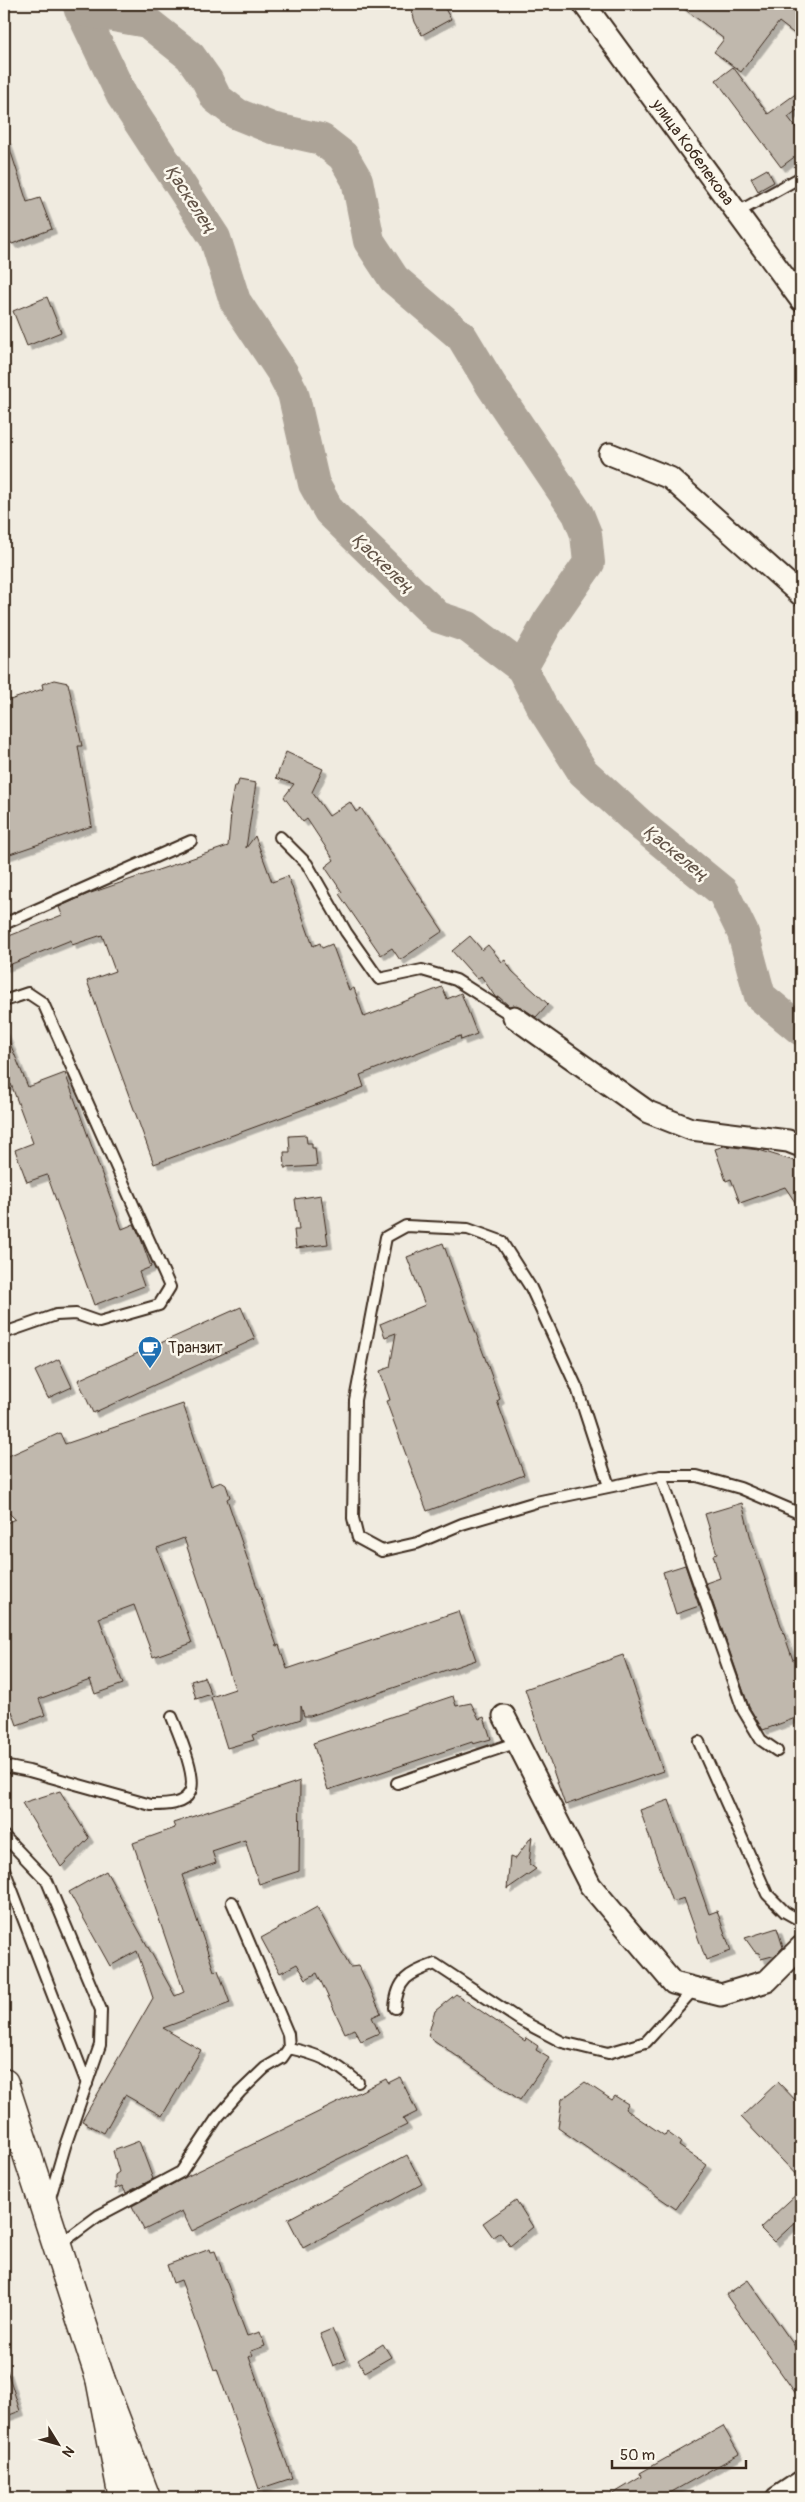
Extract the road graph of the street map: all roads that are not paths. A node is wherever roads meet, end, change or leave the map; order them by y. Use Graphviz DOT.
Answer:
graph roads {
  1 [pos="584,4"];
  2 [pos="801,177"];
  3 [pos="736,213"];
  4 [pos="801,300"];
  5 [pos="610,454"];
  6 [pos="801,595"];
  7 [pos="280,837"];
  8 [pos="191,841"];
  9 [pos="4,924"];
  10 [pos="4,1000"];
  11 [pos="514,1018"];
  12 [pos="801,1146"];
  13 [pos="4,1333"];
  14 [pos="661,1476"];
  15 [pos="609,1486"];
  16 [pos="801,1514"];
  17 [pos="504,1716"];
  18 [pos="172,1717"];
  19 [pos="518,1742"];
  20 [pos="699,1742"];
  21 [pos="777,1751"];
  22 [pos="4,1766"];
  23 [pos="397,1783"];
  24 [pos="4,1836"];
  25 [pos="4,1869"];
  26 [pos="232,1902"];
  27 [pos="801,1922"];
  28 [pos="801,1947"];
  29 [pos="695,1988"];
  30 [pos="395,2008"];
  31 [pos="289,2048"];
  32 [pos="358,2082"];
  33 [pos="4,2083"];
  34 [pos="87,2084"];
  35 [pos="46,2212"];
  36 [pos="59,2254"];
  37 [pos="801,2482"];
  38 [pos="125,2498"];
  39 [pos="777,2498"];
  1 -- 3 [label="street, улица Кобелекова"];
  2 -- 3 [label="lane"];
  3 -- 4 [label="street, улица Кобелекова"];
  5 -- 6 [label="street"];
  7 -- 11 [label="lane"];
  8 -- 9 [label="lane"];
  10 -- 13 [label="lane"];
  11 -- 12 [label="street"];
  14 -- 15 [label="lane"];
  14 -- 16 [label="lane"];
  14 -- 21 [label="lane"];
  15 -- 15 [label="lane"];
  17 -- 19 [label="street"];
  18 -- 22 [label="lane"];
  19 -- 23 [label="lane"];
  19 -- 29 [label="street"];
  20 -- 27 [label="lane"];
  24 -- 34 [label="lane"];
  25 -- 34 [label="lane"];
  26 -- 31 [label="lane"];
  28 -- 29 [label="street"];
  29 -- 30 [label="lane"];
  31 -- 32 [label="lane"];
  31 -- 36 [label="lane"];
  33 -- 35 [label="main road"];
  34 -- 35 [label="lane"];
  35 -- 36 [label="main road"];
  36 -- 38 [label="main road"];
  37 -- 39 [label="street"];
}
